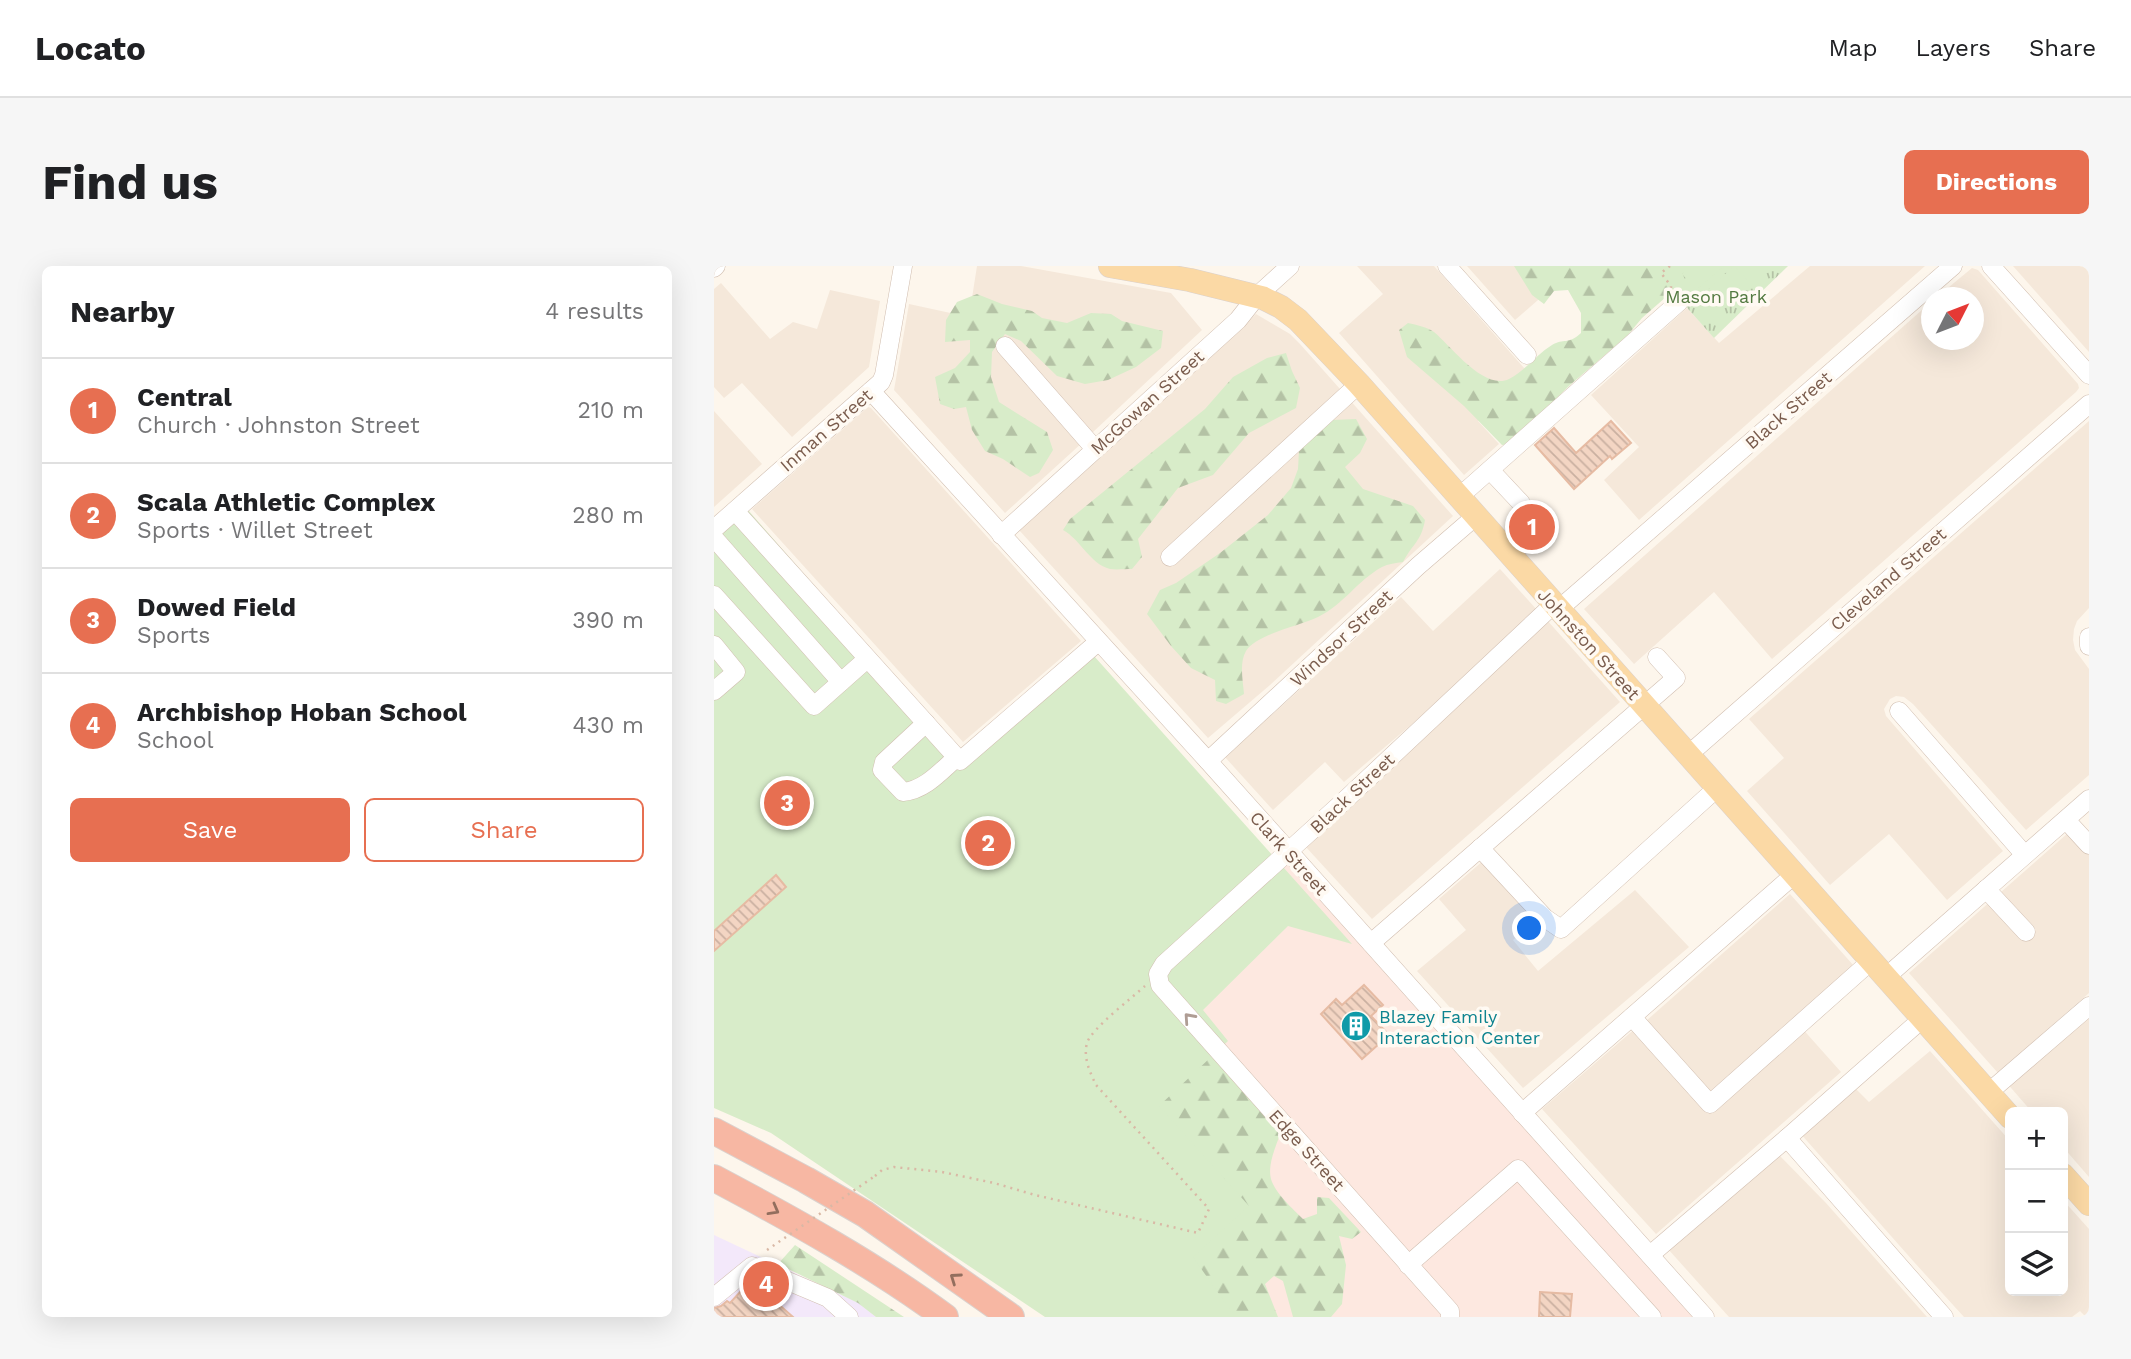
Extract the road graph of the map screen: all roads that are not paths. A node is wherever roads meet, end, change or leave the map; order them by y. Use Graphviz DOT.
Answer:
graph roads {
  1 [pos="903,266"];
  2 [pos="1110,266"];
  3 [pos="1290,266"];
  4 [pos="1447,266"];
  5 [pos="1953,266"];
  6 [pos="1992,266"];
  7 [pos="1257,296"];
  8 [pos="1679,302"];
  9 [pos="1005,346"];
  10 [pos="1527,355"];
  11 [pos="2089,375"];
  12 [pos="1359,384"];
  13 [pos="871,391"];
  14 [pos="2089,404"];
  15 [pos="1095,449"];
  16 [pos="1490,470"];
  17 [pos="1459,497"];
  18 [pos="1521,503"];
  19 [pos="735,511"];
  20 [pos="1476,516"];
  21 [pos="714,529"];
  22 [pos="1001,535"];
  23 [pos="714,538"];
  24 [pos="1170,557"];
  25 [pos="714,595"];
  26 [pos="1557,606"];
  27 [pos="2089,637"];
  28 [pos="1098,642"];
  29 [pos="714,645"];
  30 [pos="2089,646"];
  31 [pos="1657,657"];
  32 [pos="867,659"];
  33 [pos="842,682"];
  34 [pos="714,691"];
  35 [pos="1644,706"];
  36 [pos="1899,711"];
  37 [pos="926,723"];
  38 [pos="1688,755"];
  39 [pos="959,759"];
  40 [pos="1208,761"];
  41 [pos="1717,788"];
  42 [pos="2089,799"];
  43 [pos="2066,820"];
  44 [pos="2089,845"];
  45 [pos="1480,848"];
  46 [pos="1288,852"];
  47 [pos="2024,854"];
  48 [pos="1795,874"];
  49 [pos="1986,889"];
  50 [pos="2026,932"];
  51 [pos="1371,943"];
  52 [pos="1879,969"];
  53 [pos="1159,980"];
  54 [pos="2089,1006"];
  55 [pos="1632,1017"];
  56 [pos="1922,1019"];
  57 [pos="1988,1093"];
  58 [pos="2005,1112"];
  59 [pos="1522,1114"];
  60 [pos="714,1131"];
  61 [pos="1787,1138"];
  62 [pos="714,1178"];
  63 [pos="2068,1181"];
  64 [pos="2089,1204"];
  65 [pos="1650,1255"];
  66 [pos="1408,1265"];
  67 [pos="716,1293"];
  68 [pos="849,1317"];
  69 [pos="945,1317"];
  70 [pos="1011,1317"];
  71 [pos="1450,1317"];
  72 [pos="1652,1317"];
  73 [pos="1705,1317"];
  74 [pos="1944,1317"];
  1 -- 13 [label="street, Inman Street"];
  2 -- 7 [label="main road, Johnston Street"];
  3 -- 7 [label="street, McGowan Street"];
  4 -- 10 [label="street"];
  5 -- 26 [label="street, Black Street"];
  6 -- 11 [label="street"];
  7 -- 12 [label="main road, Johnston Street"];
  7 -- 15 [label="street, McGowan Street"];
  8 -- 16 [label="street"];
  9 -- 15 [label="street"];
  12 -- 17 [label="main road, Johnston Street"];
  12 -- 24 [label="street"];
  13 -- 19 [label="street, Inman Street"];
  13 -- 22 [label="street, Clark Street"];
  14 -- 38 [label="street, Cleveland Street"];
  15 -- 22 [label="street, McGowan Street"];
  16 -- 17 [label="street"];
  16 -- 18 [label="street"];
  17 -- 20 [label="main road, Johnston Street"];
  19 -- 21 [label="street, Inman Street"];
  19 -- 32 [label="street"];
  20 -- 26 [label="main road, Johnston Street"];
  20 -- 40 [label="street, Windsor Street"];
  22 -- 28 [label="street, Clark Street"];
  23 -- 33 [label="street"];
  25 -- 33 [label="street"];
  26 -- 35 [label="main road, Johnston Street"];
  26 -- 46 [label="street, Black Street"];
  27 -- 30 [label="street"];
  28 -- 39 [label="street"];
  28 -- 40 [label="street, Clark Street"];
  29 -- 34 [label="street"];
  31 -- 35 [label="street"];
  32 -- 33 [label="street"];
  32 -- 37 [label="street"];
  35 -- 38 [label="main road, Johnston Street"];
  35 -- 45 [label="street"];
  36 -- 47 [label="street"];
  37 -- 39 [label="street"];
  37 -- 39 [label="street"];
  38 -- 41 [label="main road, Johnston Street"];
  40 -- 46 [label="street, Clark Street"];
  41 -- 45 [label="street"];
  41 -- 48 [label="main road, Johnston Street"];
  42 -- 43 [label="street"];
  43 -- 44 [label="street"];
  43 -- 47 [label="street"];
  45 -- 51 [label="street"];
  46 -- 51 [label="street, Clark Street"];
  46 -- 53 [label="street, Black Street"];
  47 -- 49 [label="street"];
  48 -- 52 [label="main road, Johnston Street"];
  48 -- 55 [label="street"];
  49 -- 50 [label="street"];
  49 -- 52 [label="street"];
  51 -- 59 [label="street, Clark Street"];
  52 -- 55 [label="street"];
  52 -- 56 [label="main road, Johnston Street"];
  66 -- 53 [label="street, Edge Street, one-way"];
  54 -- 57 [label="street"];
  55 -- 59 [label="street"];
  56 -- 57 [label="main road, Johnston Street"];
  56 -- 61 [label="street"];
  57 -- 58 [label="main road, Johnston Street"];
  59 -- 65 [label="street, Clark Street"];
  70 -- 60 [label="highway, one-way"];
  61 -- 65 [label="street"];
  61 -- 74 [label="street"];
  62 -- 69 [label="highway, one-way"];
  63 -- 64 [label="main road"];
  65 -- 73 [label="street, Clark Street"];
  66 -- 71 [label="street, Edge Street"];
  66 -- 72 [label="street"];
  67 -- 68 [label="street"];
}
